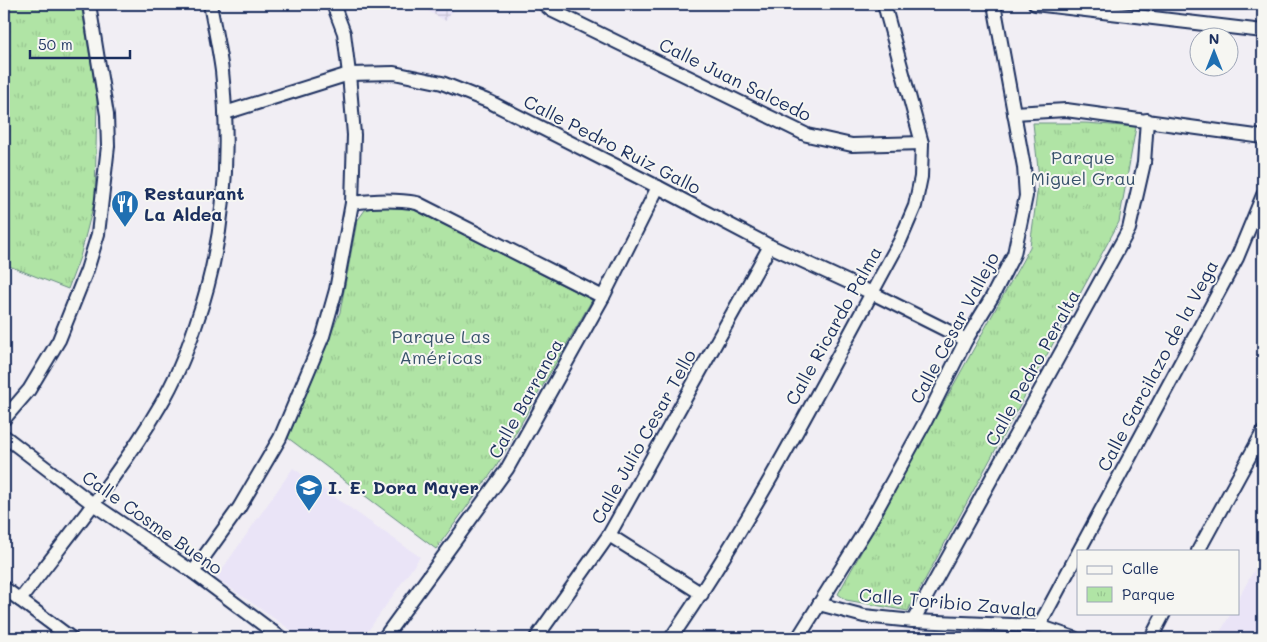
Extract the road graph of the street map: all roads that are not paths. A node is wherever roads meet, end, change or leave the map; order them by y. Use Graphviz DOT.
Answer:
graph roads {
  1 [pos="89,4"];
  2 [pos="210,4"];
  3 [pos="333,4"];
  4 [pos="544,4"];
  5 [pos="884,4"];
  6 [pos="994,4"];
  7 [pos="1035,4"];
  8 [pos="1263,31"];
  9 [pos="350,74"];
  10 [pos="225,113"];
  11 [pos="1014,113"];
  12 [pos="1146,120"];
  13 [pos="1263,137"];
  14 [pos="922,143"];
  15 [pos="658,187"];
  16 [pos="1263,195"];
  17 [pos="352,203"];
  18 [pos="770,246"];
  19 [pos="872,293"];
  20 [pos="603,297"];
  21 [pos="966,340"];
  22 [pos="4,420"];
  23 [pos="1263,432"];
  24 [pos="4,436"];
  25 [pos="93,504"];
  26 [pos="609,535"];
  27 [pos="1080,550"];
  28 [pos="1199,550"];
  29 [pos="1077,556"];
  30 [pos="193,572"];
  31 [pos="4,588"];
  32 [pos="702,594"];
  33 [pos="20,600"];
  34 [pos="819,604"];
  35 [pos="1163,614"];
  36 [pos="913,621"];
  37 [pos="1040,626"];
  38 [pos="71,638"];
  39 [pos="281,638"];
  40 [pos="384,638"];
  41 [pos="536,638"];
  42 [pos="671,638"];
  43 [pos="798,638"];
  44 [pos="1074,638"];
  45 [pos="1151,638"];
  1 -- 22 [label="street"];
  2 -- 10 [label="street"];
  3 -- 9 [label="street"];
  4 -- 14 [label="street, Calle Juan Salcedo"];
  5 -- 14 [label="street, Calle Ricardo Palma"];
  6 -- 11 [label="street, Calle Cesar Vallejo"];
  7 -- 8 [label="street"];
  9 -- 10 [label="street, Calle Pedro Ruiz Gallo"];
  9 -- 15 [label="street, Calle Pedro Ruiz Gallo"];
  9 -- 17 [label="street"];
  10 -- 25 [label="street"];
  11 -- 12 [label="street"];
  11 -- 21 [label="street, Calle Cesar Vallejo"];
  12 -- 13 [label="street"];
  12 -- 36 [label="street, Calle Pedro Peralta"];
  14 -- 19 [label="street, Calle Ricardo Palma"];
  15 -- 18 [label="street, Calle Pedro Ruiz Gallo"];
  15 -- 20 [label="street, Calle Barranca"];
  16 -- 27 [label="street, Calle Garcilazo de la Vega"];
  17 -- 20 [label="street"];
  17 -- 30 [label="street"];
  18 -- 19 [label="street, Calle Pedro Ruiz Gallo"];
  18 -- 26 [label="street, Calle Julio Cesar Tello"];
  19 -- 21 [label="street, Calle Pedro Ruiz Gallo"];
  19 -- 32 [label="street, Calle Ricardo Palma"];
  20 -- 40 [label="street, Calle Barranca"];
  21 -- 34 [label="street, Calle Cesar Vallejo"];
  23 -- 28 [label="street"];
  24 -- 25 [label="street, Calle Cosme Bueno"];
  25 -- 30 [label="street, Calle Cosme Bueno"];
  25 -- 33 [label="street"];
  26 -- 32 [label="street"];
  26 -- 41 [label="street, Calle Julio Cesar Tello"];
  29 -- 37 [label="street, Calle Garcilazo de la Vega"];
  30 -- 39 [label="street, Calle Cosme Bueno"];
  31 -- 33 [label="street"];
  32 -- 42 [label="street, Calle Ricardo Palma"];
  33 -- 38 [label="street"];
  34 -- 36 [label="street, Calle Toribio Zavala"];
  34 -- 43 [label="street, Calle Cesar Vallejo"];
  35 -- 45 [label="street"];
  36 -- 37 [label="street, Calle Toribio Zavala"];
  37 -- 44 [label="street, Calle Toribio Zavala"];
}
